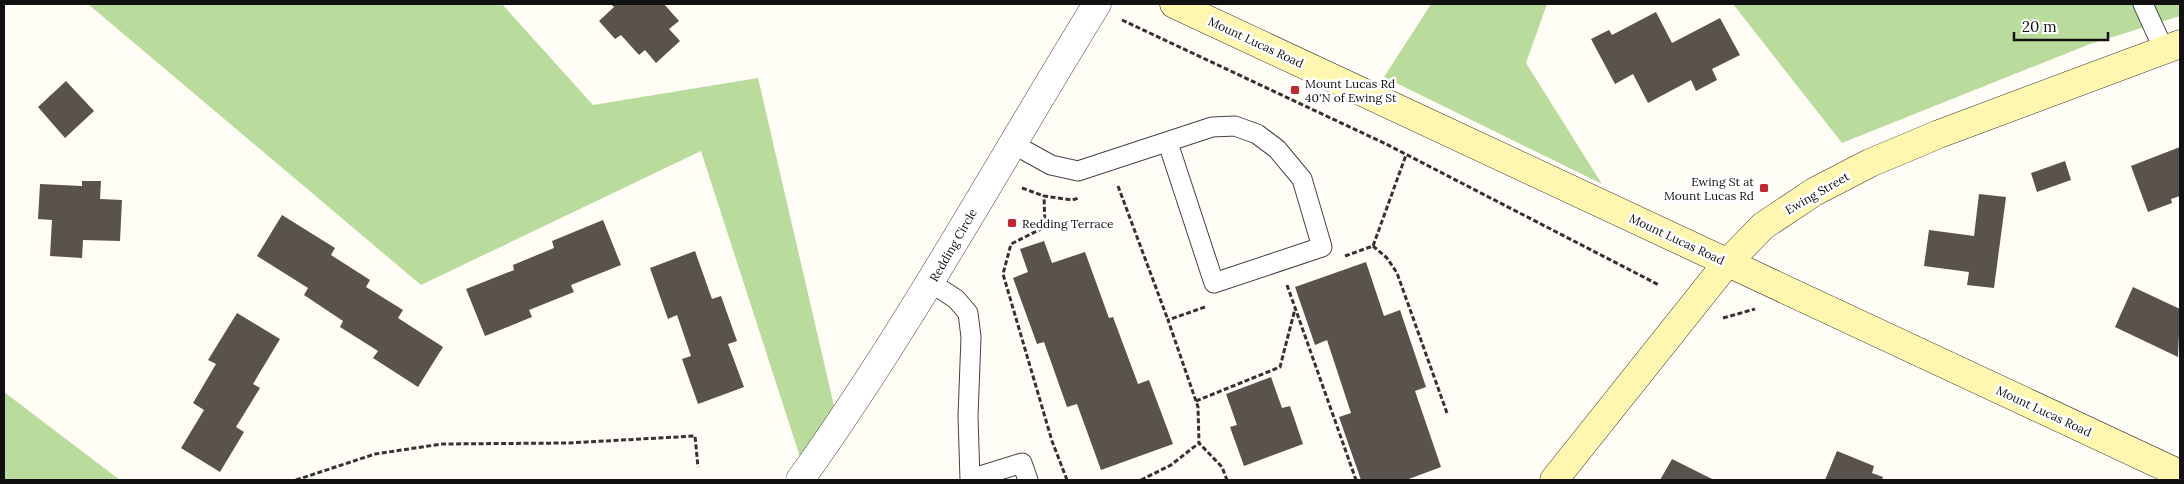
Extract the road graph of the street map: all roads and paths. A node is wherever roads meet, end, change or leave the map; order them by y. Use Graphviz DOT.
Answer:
graph roads {
  1 [pos="1174,4"];
  2 [pos="2143,4"];
  3 [pos="1096,6"];
  4 [pos="2172,47"];
  5 [pos="1168,143"];
  6 [pos="1013,144"];
  7 [pos="1406,155"];
  8 [pos="1018,187"];
  9 [pos="1110,188"];
  10 [pos="1044,196"];
  11 [pos="1082,197"];
  12 [pos="1373,246"];
  13 [pos="1338,258"];
  14 [pos="1727,263"];
  15 [pos="1284,278"];
  16 [pos="931,283"];
  17 [pos="1659,285"];
  18 [pos="1212,304"];
  19 [pos="1295,308"];
  20 [pos="1168,320"];
  21 [pos="1196,401"];
  22 [pos="1446,413"];
  23 [pos="1199,443"];
  24 [pos="698,466"];
  25 [pos="2180,474"];
  26 [pos="296,480"];
  27 [pos="800,480"];
  28 [pos="970,480"];
  29 [pos="1028,480"];
  30 [pos="1067,480"];
  31 [pos="1141,480"];
  32 [pos="1227,480"];
  33 [pos="1356,480"];
  34 [pos="1554,480"];
  1 -- 14 [label="street, Mount Lucas Road"];
  2 -- 4 [label="lane"];
  3 -- 6 [label="street, Redding Circle"];
  3 -- 7 [label="path"];
  4 -- 14 [label="street, Ewing Street"];
  5 -- 5 [label="lane"];
  5 -- 6 [label="lane"];
  6 -- 16 [label="street, Redding Circle"];
  7 -- 12 [label="path"];
  7 -- 17 [label="path"];
  8 -- 10 [label="path"];
  9 -- 20 [label="path"];
  10 -- 11 [label="path"];
  10 -- 30 [label="path"];
  12 -- 13 [label="path"];
  12 -- 22 [label="path"];
  14 -- 25 [label="street, Mount Lucas Road"];
  14 -- 34 [label="street, Ewing Street"];
  15 -- 19 [label="path"];
  16 -- 27 [label="street, Redding Circle"];
  16 -- 28 [label="lane"];
  18 -- 20 [label="path"];
  19 -- 21 [label="path"];
  19 -- 33 [label="path"];
  20 -- 21 [label="path"];
  21 -- 23 [label="path"];
  23 -- 31 [label="path"];
  23 -- 32 [label="path"];
  24 -- 26 [label="path"];
  28 -- 29 [label="lane"];
}
